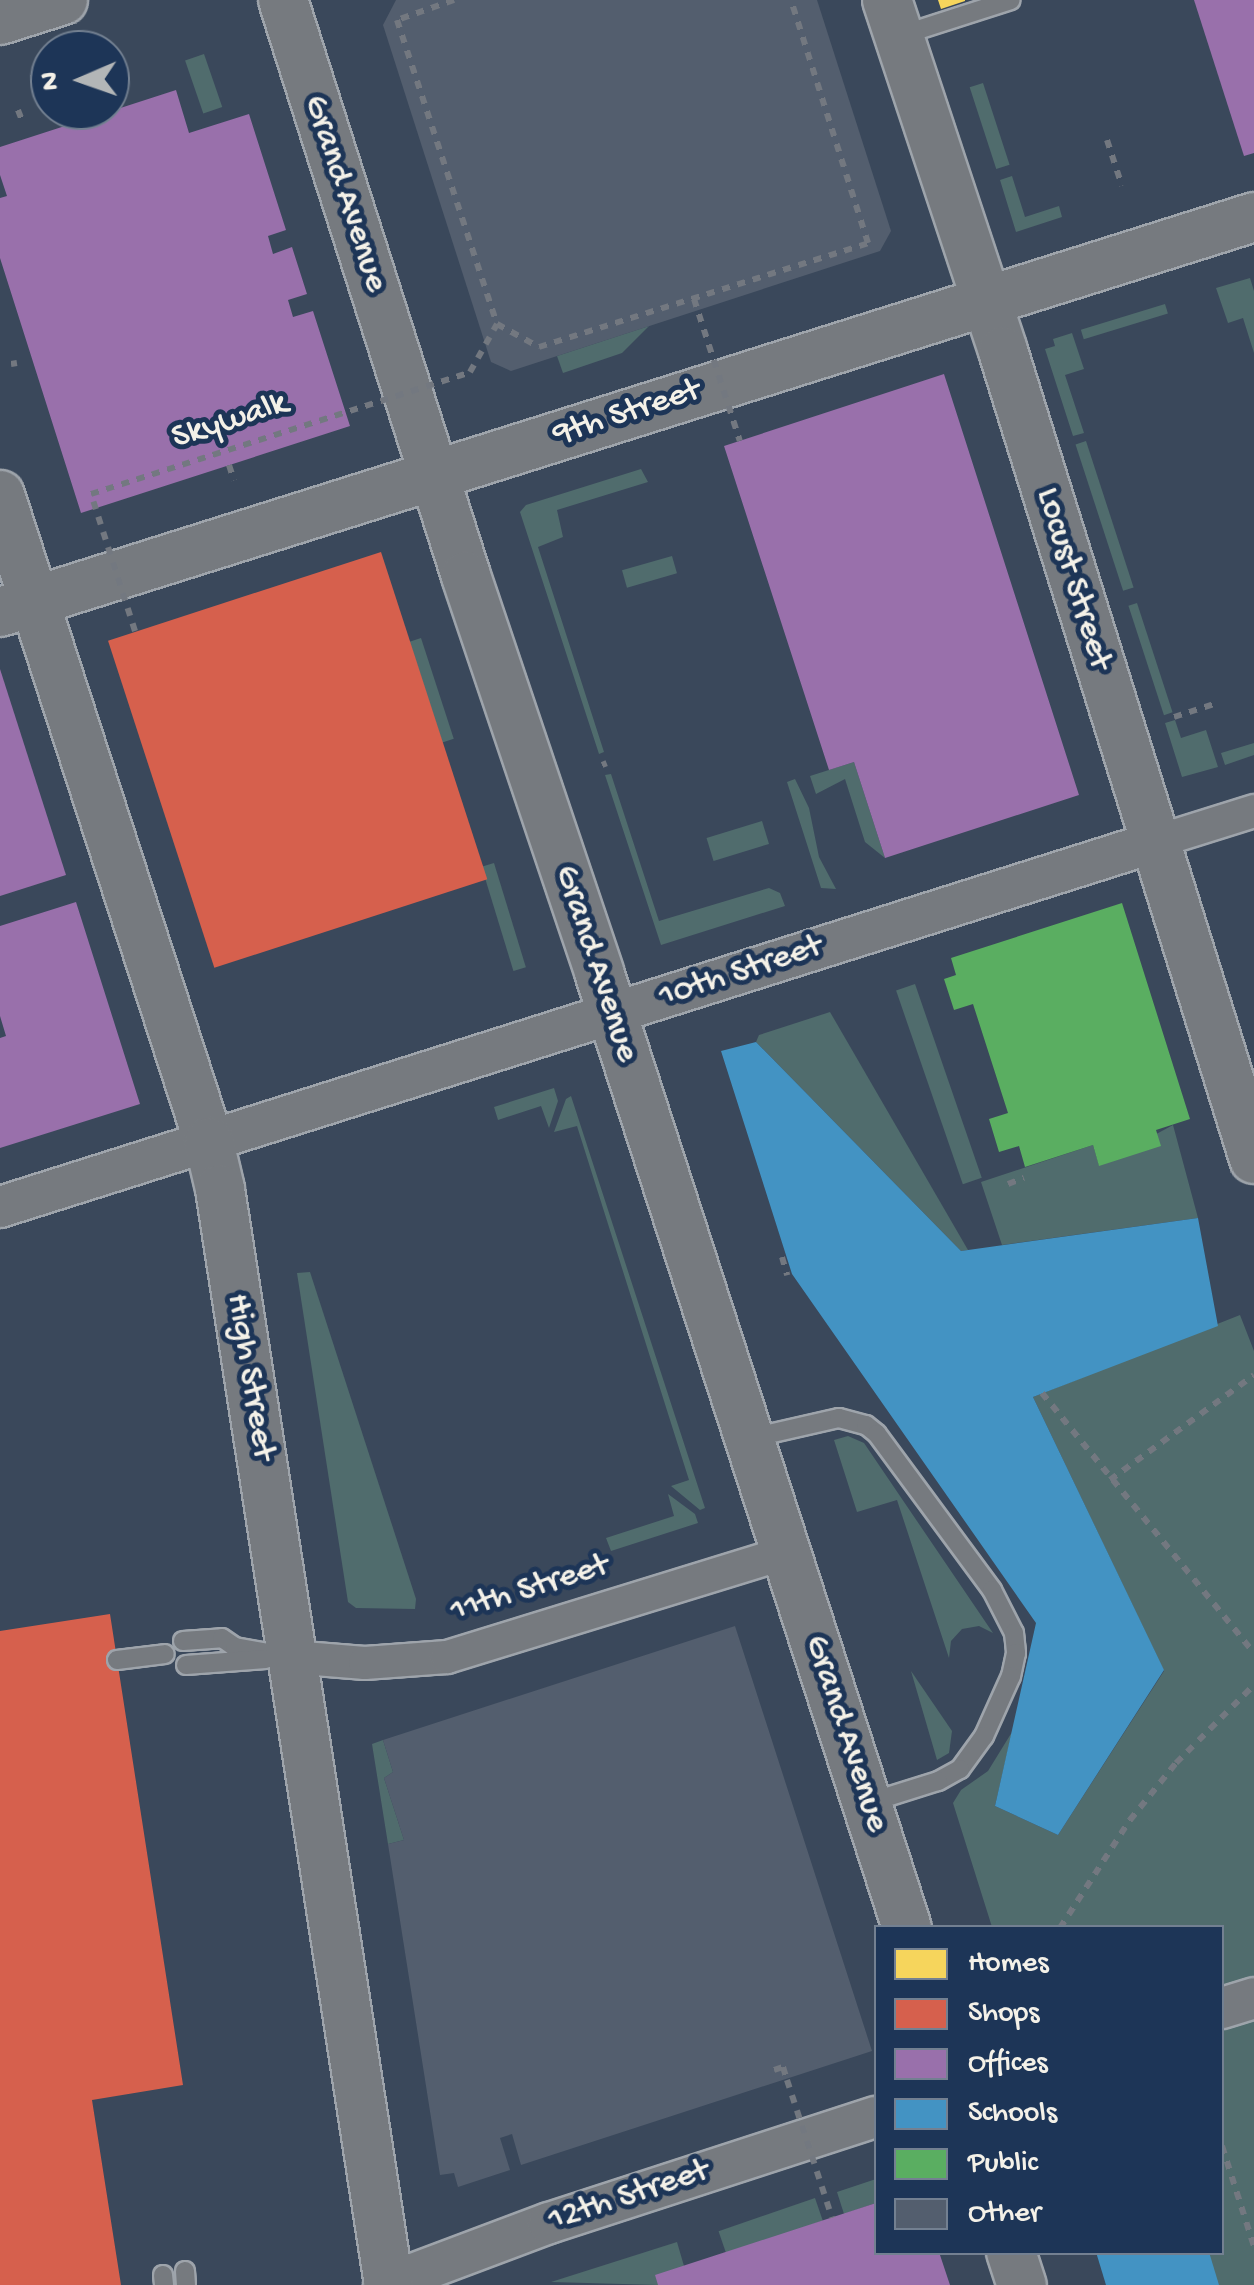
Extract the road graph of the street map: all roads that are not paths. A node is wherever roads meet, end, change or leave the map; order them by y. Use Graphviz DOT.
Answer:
graph roads {
  1 [pos="63,0"];
  2 [pos="283,0"];
  3 [pos="1011,0"];
  4 [pos="893,18"];
  5 [pos="0,20"];
  6 [pos="1254,217"];
  7 [pos="986,300"];
  8 [pos="434,476"];
  9 [pos="0,495"];
  10 [pos="17,607"];
  11 [pos="1254,811"];
  12 [pos="1152,843"];
  13 [pos="612,1014"];
  14 [pos="209,1142"];
  15 [pos="1254,1160"];
  16 [pos="0,1207"];
  17 [pos="750,1438"];
  18 [pos="786,1553"];
  19 [pos="183,1641"];
  20 [pos="165,1654"];
  21 [pos="291,1658"];
  22 [pos="118,1660"];
  23 [pos="186,1665"];
  24 [pos="867,1804"];
  25 [pos="906,1925"];
  26 [pos="1254,1998"];
  27 [pos="1224,2007"];
  28 [pos="874,2119"];
  29 [pos="1012,2255"];
  30 [pos="387,2284"];
  31 [pos="1022,2285"];
  1 -- 5 [label="main road"];
  2 -- 8 [label="main road, Grand Avenue"];
  3 -- 4 [label="lane"];
  4 -- 7 [label="main road, Locust Street"];
  6 -- 7 [label="main road, 9th Street"];
  7 -- 8 [label="main road, 9th Street"];
  7 -- 12 [label="main road, Locust Street"];
  8 -- 10 [label="main road, 9th Street"];
  8 -- 13 [label="main road, Grand Avenue"];
  9 -- 10 [label="main road, High Street"];
  10 -- 14 [label="main road, High Street"];
  11 -- 12 [label="street, 10th Street"];
  12 -- 13 [label="street, 10th Street"];
  12 -- 15 [label="main road, Locust Street"];
  13 -- 14 [label="street, 10th Street"];
  13 -- 17 [label="main road, Grand Avenue"];
  14 -- 16 [label="street, 10th Street"];
  14 -- 21 [label="main road, High Street"];
  17 -- 18 [label="main road, Grand Avenue"];
  17 -- 24 [label="lane"];
  18 -- 21 [label="street, 11th Street"];
  18 -- 24 [label="main road, Grand Avenue"];
  19 -- 21 [label="lane"];
  20 -- 22 [label="lane"];
  21 -- 23 [label="lane"];
  21 -- 30 [label="main road, High Street"];
  24 -- 25 [label="main road, Grand Avenue"];
  26 -- 27 [label="street"];
  28 -- 30 [label="street, 12th Street"];
  29 -- 31 [label="main road"];
}
